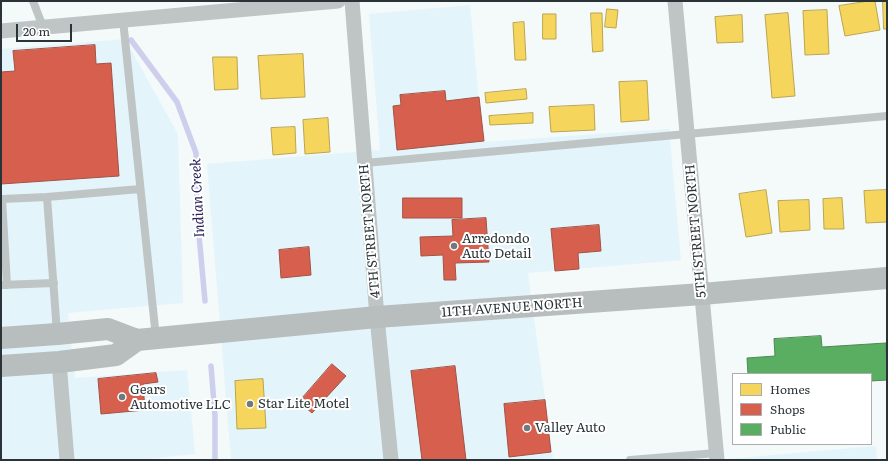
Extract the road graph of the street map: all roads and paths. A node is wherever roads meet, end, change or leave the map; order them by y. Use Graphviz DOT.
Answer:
graph roads {
  1 [pos="33,1"];
  2 [pos="338,1"];
  3 [pos="352,1"];
  4 [pos="675,1"];
  5 [pos="123,20"];
  6 [pos="43,27"];
  7 [pos="1,31"];
  8 [pos="887,116"];
  9 [pos="687,133"];
  10 [pos="365,163"];
  11 [pos="140,189"];
  12 [pos="47,197"];
  13 [pos="1,199"];
  14 [pos="887,278"];
  15 [pos="54,283"];
  16 [pos="4,285"];
  17 [pos="702,294"];
  18 [pos="377,317"];
  19 [pos="57,334"];
  20 [pos="1,338"];
  21 [pos="146,339"];
  22 [pos="59,362"];
  23 [pos="1,366"];
  24 [pos="717,456"];
  25 [pos="67,460"];
  26 [pos="391,460"];
  27 [pos="630,460"];
  1 -- 6 [label="lane"];
  2 -- 5 [label="street"];
  3 -- 10 [label="street, 4TH STREET NORTH"];
  4 -- 9 [label="street, 5TH STREET NORTH"];
  5 -- 6 [label="street"];
  5 -- 11 [label="lane"];
  6 -- 7 [label="street"];
  8 -- 9 [label="lane"];
  9 -- 10 [label="lane"];
  9 -- 17 [label="street, 5TH STREET NORTH"];
  10 -- 18 [label="street, 4TH STREET NORTH"];
  11 -- 12 [label="lane"];
  11 -- 21 [label="lane"];
  12 -- 13 [label="lane"];
  12 -- 15 [label="lane"];
  13 -- 16 [label="lane"];
  14 -- 17 [label="main road, 11TH AVENUE NORTH"];
  15 -- 16 [label="lane"];
  15 -- 19 [label="lane"];
  17 -- 18 [label="main road, 11TH AVENUE NORTH"];
  17 -- 24 [label="street, 5TH STREET NORTH"];
  18 -- 21 [label="main road, 11TH AVENUE NORTH"];
  18 -- 26 [label="street, 4TH STREET NORTH"];
  19 -- 20 [label="main road, 11TH AVENUE NORTH"];
  19 -- 21 [label="main road, 11TH AVENUE NORTH"];
  21 -- 22 [label="main road"];
  22 -- 23 [label="main road"];
  22 -- 25 [label="street"];
  24 -- 27 [label="lane"];
}
